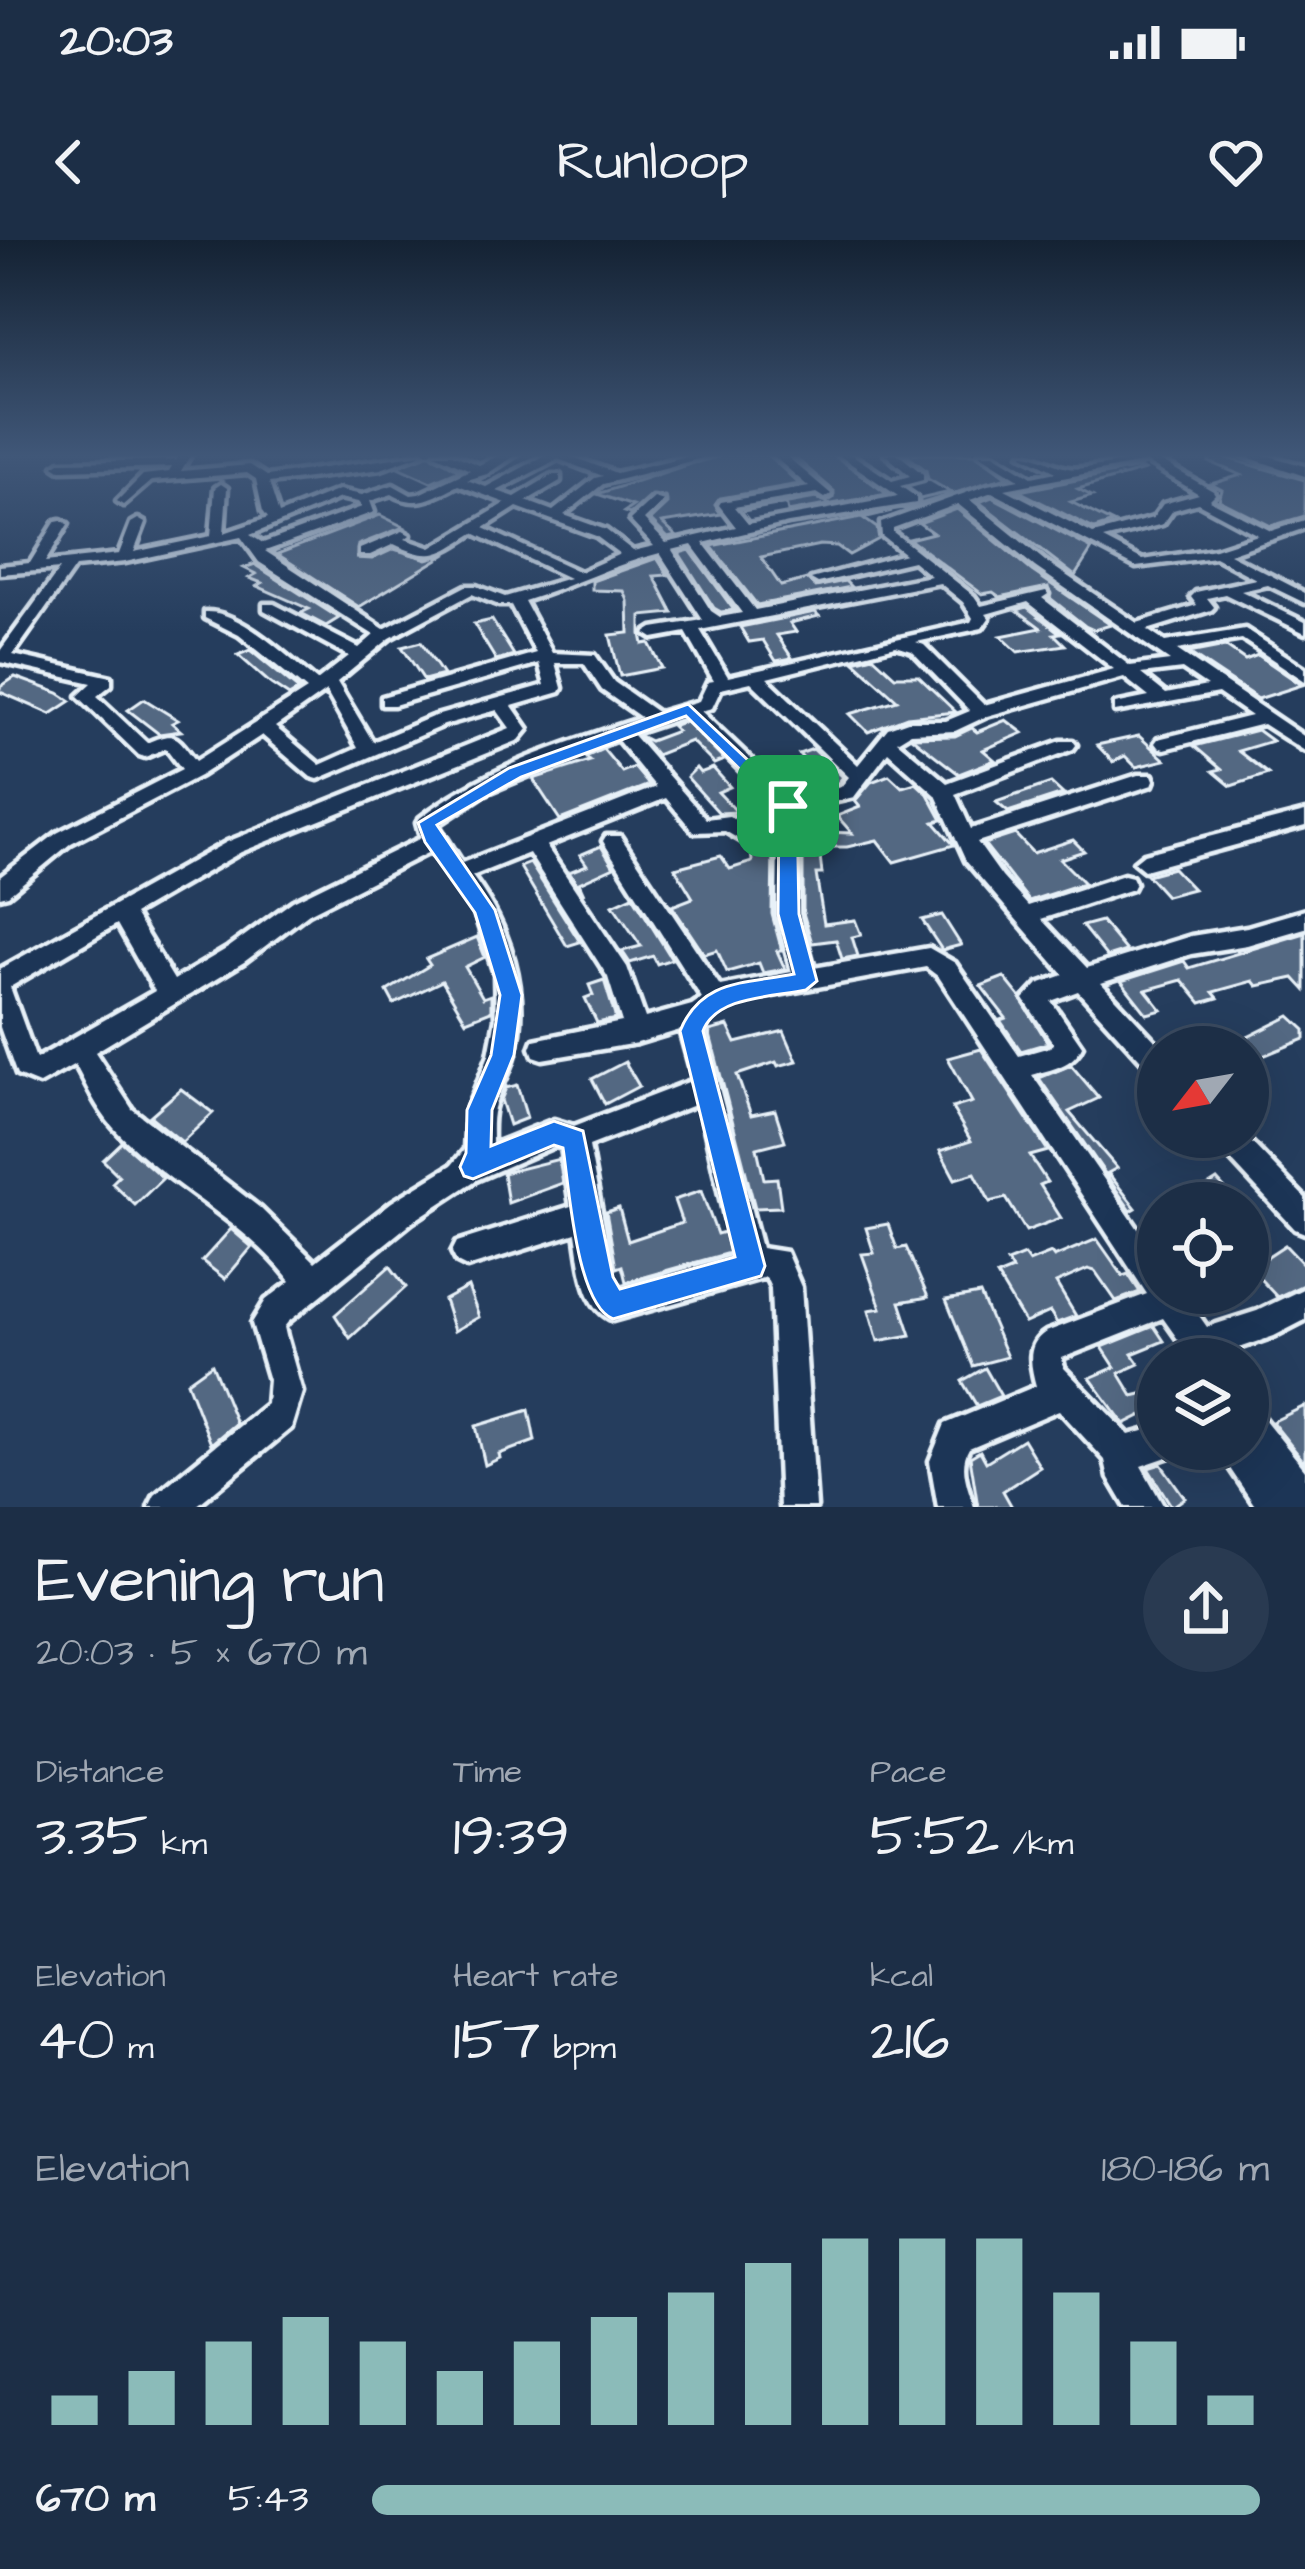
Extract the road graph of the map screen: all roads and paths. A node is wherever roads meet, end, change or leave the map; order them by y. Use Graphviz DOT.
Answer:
graph roads {
  1 [pos="220,513"];
  2 [pos="270,513"];
  3 [pos="296,513"];
  4 [pos="357,513"];
  5 [pos="503,513"];
  6 [pos="551,513"];
  7 [pos="645,513"];
  8 [pos="732,513"];
  9 [pos="824,513"];
  10 [pos="924,513"];
  11 [pos="983,513"];
  12 [pos="1043,513"];
  13 [pos="1164,513"];
  14 [pos="1228,513"];
  15 [pos="556,515"];
  16 [pos="278,521"];
  17 [pos="138,523"];
  18 [pos="61,524"];
  19 [pos="1305,524"];
  20 [pos="476,529"];
  21 [pos="745,529"];
  22 [pos="411,532"];
  23 [pos="242,533"];
  24 [pos="1271,536"];
  25 [pos="1093,538"];
  26 [pos="393,539"];
  27 [pos="218,540"];
  28 [pos="696,542"];
  29 [pos="256,547"];
  30 [pos="664,550"];
  31 [pos="365,552"];
  32 [pos="1217,553"];
  33 [pos="631,556"];
  34 [pos="916,556"];
  35 [pos="125,557"];
  36 [pos="71,563"];
  37 [pos="35,567"];
  38 [pos="0,570"];
  39 [pos="581,578"];
  40 [pos="942,578"];
  41 [pos="818,579"];
  42 [pos="1268,580"];
  43 [pos="1071,585"];
  44 [pos="1226,590"];
  45 [pos="1030,597"];
  46 [pos="516,599"];
  47 [pos="1305,599"];
  48 [pos="269,607"];
  49 [pos="978,612"];
  50 [pos="210,615"];
  51 [pos="754,617"];
  52 [pos="718,622"];
  53 [pos="691,627"];
  54 [pos="1305,628"];
  55 [pos="1135,629"];
  56 [pos="653,633"];
  57 [pos="385,635"];
  58 [pos="897,640"];
  59 [pos="1159,648"];
  60 [pos="360,655"];
  61 [pos="2,657"];
  62 [pos="545,657"];
  63 [pos="1182,664"];
  64 [pos="1300,666"];
  65 [pos="1127,671"];
  66 [pos="754,675"];
  67 [pos="723,683"];
  68 [pos="323,686"];
  69 [pos="1220,688"];
  70 [pos="1164,700"];
  71 [pos="388,701"];
  72 [pos="501,703"];
  73 [pos="1121,708"];
  74 [pos="688,709"];
  75 [pos="981,712"];
  76 [pos="1266,718"];
  77 [pos="656,720"];
  78 [pos="265,727"];
  79 [pos="622,734"];
  80 [pos="886,741"];
  81 [pos="1164,743"];
  82 [pos="1305,745"];
  83 [pos="1067,746"];
  84 [pos="369,751"];
  85 [pos="194,771"];
  86 [pos="860,778"];
  87 [pos="1145,780"];
  88 [pos="670,789"];
  89 [pos="944,791"];
  90 [pos="788,806"];
  91 [pos="1305,819"];
  92 [pos="790,833"];
  93 [pos="432,837"];
  94 [pos="964,839"];
  95 [pos="613,841"];
  96 [pos="533,843"];
  97 [pos="1144,862"];
  98 [pos="460,872"];
  99 [pos="1124,884"];
  100 [pos="0,890"];
  101 [pos="121,911"];
  102 [pos="1024,916"];
  103 [pos="1305,919"];
  104 [pos="1080,977"];
  105 [pos="0,981"];
  106 [pos="806,981"];
  107 [pos="0,992"];
  108 [pos="170,995"];
  109 [pos="707,1006"];
  110 [pos="638,1032"];
  111 [pos="1137,1038"];
  112 [pos="543,1048"];
  113 [pos="80,1049"];
  114 [pos="1012,1070"];
  115 [pos="706,1077"];
  116 [pos="574,1139"];
  117 [pos="1248,1158"];
  118 [pos="473,1167"];
  119 [pos="589,1215"];
  120 [pos="1305,1219"];
  121 [pos="467,1252"];
  122 [pos="1137,1253"];
  123 [pos="751,1266"];
  124 [pos="312,1283"];
  125 [pos="1305,1304"];
  126 [pos="1137,1306"];
  127 [pos="1236,1338"];
  128 [pos="1053,1380"];
  129 [pos="1137,1450"];
  130 [pos="1269,1453"];
  131 [pos="1123,1454"];
  132 [pos="1250,1470"];
  133 [pos="1305,1498"];
  134 [pos="167,1507"];
  135 [pos="798,1507"];
  136 [pos="956,1507"];
  137 [pos="1146,1507"];
  138 [pos="1278,1507"];
  1 -- 27 [label="street"];
  2 -- 16 [label="street"];
  3 -- 16 [label="street"];
  4 -- 29 [label="street"];
  5 -- 20 [label="street"];
  6 -- 15 [label="street"];
  7 -- 30 [label="street"];
  8 -- 21 [label="street"];
  9 -- 21 [label="street"];
  10 -- 34 [label="street"];
  11 -- 43 [label="street"];
  12 -- 25 [label="street"];
  13 -- 25 [label="street"];
  14 -- 24 [label="street"];
  15 -- 33 [label="street"];
  16 -- 23 [label="street"];
  17 -- 35 [label="street"];
  18 -- 37 [label="street"];
  19 -- 24 [label="street"];
  20 -- 26 [label="street"];
  20 -- 39 [label="street"];
  21 -- 28 [label="street"];
  22 -- 26 [label="street"];
  23 -- 27 [label="street"];
  23 -- 29 [label="street"];
  24 -- 32 [label="street"];
  25 -- 32 [label="street"];
  26 -- 31 [label="street"];
  27 -- 35 [label="street"];
  28 -- 30 [label="street"];
  28 -- 51 [label="street"];
  29 -- 57 [label="street"];
  30 -- 33 [label="street"];
  30 -- 52 [label="street"];
  32 -- 42 [label="street"];
  33 -- 39 [label="street"];
  34 -- 40 [label="street"];
  34 -- 41 [label="street"];
  35 -- 36 [label="street"];
  36 -- 37 [label="street"];
  36 -- 61 [label="street"];
  37 -- 38 [label="street"];
  39 -- 46 [label="street"];
  40 -- 49 [label="street"];
  40 -- 51 [label="street"];
  42 -- 44 [label="street"];
  42 -- 47 [label="street"];
  43 -- 45 [label="street"];
  43 -- 55 [label="street"];
  44 -- 54 [label="street"];
  44 -- 55 [label="street"];
  45 -- 49 [label="street"];
  45 -- 65 [label="street"];
  46 -- 57 [label="street"];
  46 -- 62 [label="street"];
  48 -- 60 [label="street"];
  49 -- 58 [label="street"];
  50 -- 68 [label="street"];
  51 -- 52 [label="street"];
  52 -- 53 [label="street"];
  53 -- 56 [label="street"];
  53 -- 67 [label="street"];
  55 -- 59 [label="street"];
  57 -- 60 [label="street"];
  58 -- 66 [label="street"];
  58 -- 75 [label="street"];
  59 -- 63 [label="street"];
  59 -- 64 [label="street"];
  60 -- 68 [label="street"];
  61 -- 85 [label="street"];
  62 -- 71 [label="street"];
  62 -- 72 [label="street"];
  62 -- 77 [label="street"];
  63 -- 65 [label="street"];
  63 -- 69 [label="street"];
  65 -- 70 [label="street"];
  65 -- 75 [label="street"];
  66 -- 67 [label="street"];
  66 -- 86 [label="street"];
  67 -- 74 [label="street"];
  68 -- 78 [label="street"];
  68 -- 84 [label="street"];
  69 -- 70 [label="street"];
  69 -- 76 [label="street"];
  70 -- 73 [label="street"];
  72 -- 84 [label="street"];
  72 -- 101 [label="street"];
  74 -- 77 [label="street"];
  74 -- 90 [label="street"];
  75 -- 80 [label="street"];
  76 -- 81 [label="street"];
  76 -- 82 [label="street"];
  77 -- 79 [label="street"];
  78 -- 84 [label="street"];
  78 -- 85 [label="street"];
  79 -- 88 [label="street"];
  79 -- 93 [label="street"];
  80 -- 86 [label="street"];
  80 -- 89 [label="street"];
  83 -- 89 [label="street"];
  85 -- 100 [label="street"];
  86 -- 90 [label="street"];
  87 -- 94 [label="street"];
  88 -- 92 [label="street"];
  88 -- 96 [label="street"];
  89 -- 94 [label="street"];
  90 -- 92 [label="street"];
  91 -- 97 [label="street"];
  92 -- 106 [label="street"];
  93 -- 98 [label="street"];
  93 -- 108 [label="street"];
  94 -- 102 [label="street"];
  95 -- 109 [label="street"];
  96 -- 98 [label="street"];
  96 -- 110 [label="street"];
  98 -- 118 [label="street"];
  99 -- 102 [label="street"];
  101 -- 105 [label="street"];
  101 -- 108 [label="street"];
  102 -- 104 [label="street"];
  103 -- 104 [label="street"];
  104 -- 111 [label="street"];
  104 -- 114 [label="street"];
  106 -- 109 [label="street"];
  106 -- 114 [label="street"];
  107 -- 113 [label="street"];
  108 -- 113 [label="street"];
  109 -- 110 [label="street"];
  109 -- 115 [label="street"];
  110 -- 112 [label="street"];
  113 -- 124 [label="street"];
  114 -- 122 [label="street"];
  115 -- 116 [label="street"];
  115 -- 123 [label="street"];
  116 -- 118 [label="street"];
  116 -- 119 [label="street"];
  117 -- 120 [label="street"];
  118 -- 124 [label="street"];
  119 -- 121 [label="street"];
  119 -- 123 [label="street"];
  123 -- 135 [label="street"];
  124 -- 134 [label="street"];
  125 -- 127 [label="street"];
  126 -- 128 [label="street"];
  128 -- 131 [label="street"];
  128 -- 136 [label="street"];
  129 -- 131 [label="street"];
  130 -- 133 [label="street"];
  131 -- 137 [label="street"];
  132 -- 138 [label="street"];
}
